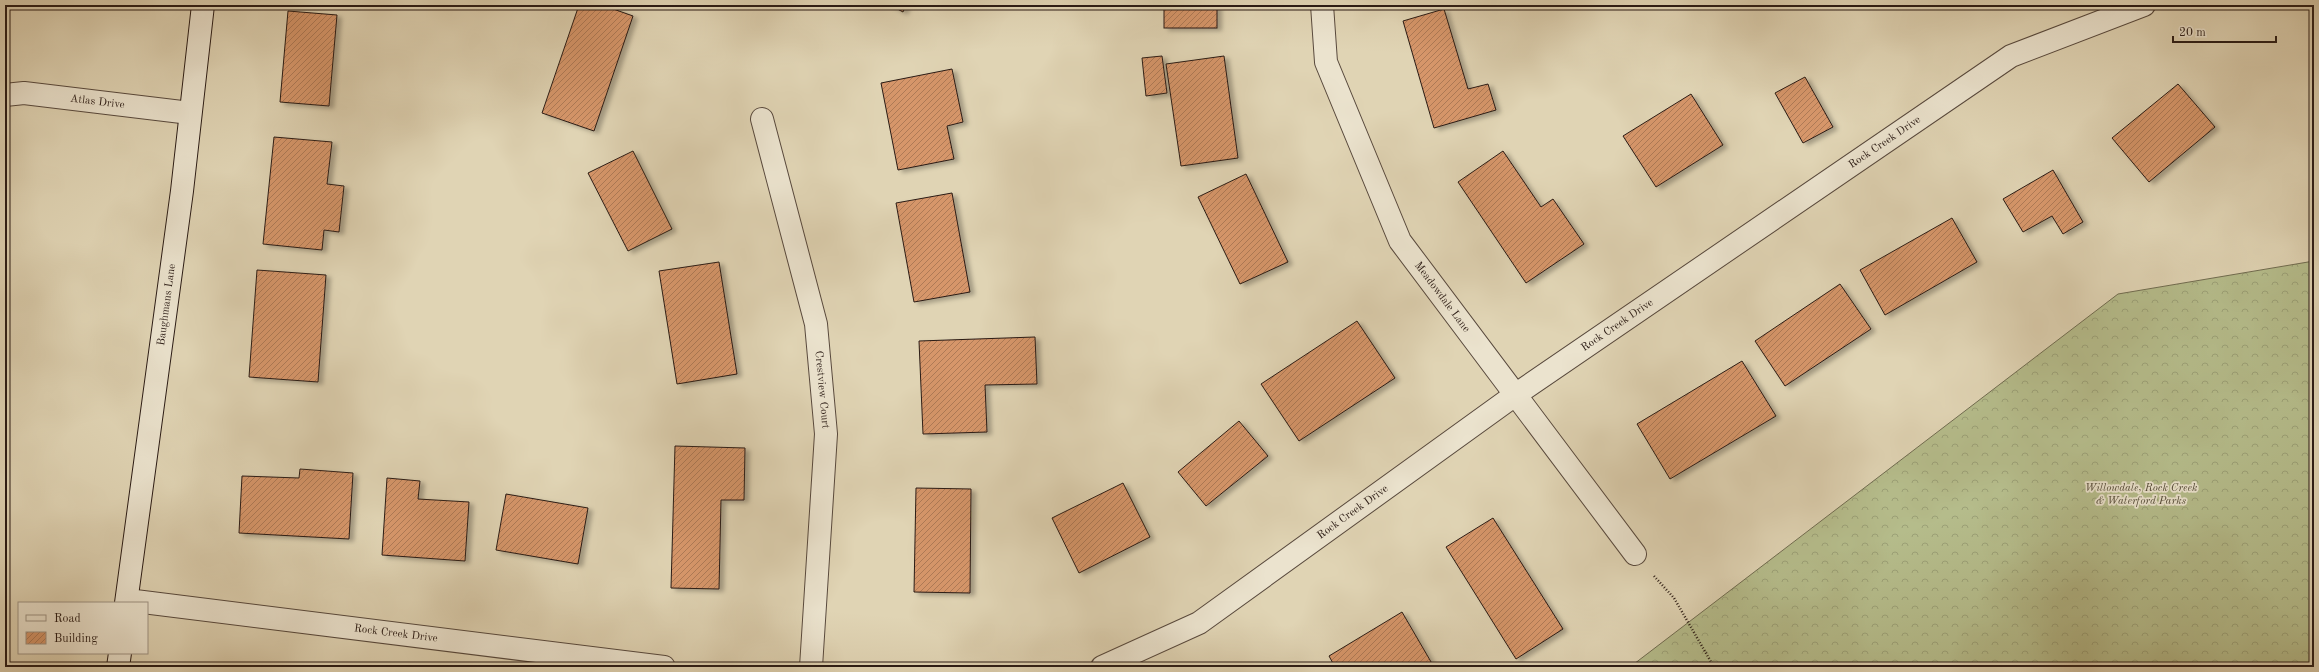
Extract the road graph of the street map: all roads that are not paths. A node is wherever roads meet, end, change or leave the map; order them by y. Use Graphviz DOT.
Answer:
graph roads {
  1 [pos="203,5"];
  2 [pos="1322,5"];
  3 [pos="2144,5"];
  4 [pos="5,95"];
  5 [pos="190,113"];
  6 [pos="762,119"];
  7 [pos="1515,395"];
  8 [pos="1635,554"];
  9 [pos="127,601"];
  10 [pos="148,604"];
  11 [pos="120,654"];
  12 [pos="118,667"];
  13 [pos="664,667"];
  14 [pos="811,667"];
  15 [pos="1102,667"];
  1 -- 5 [label="street, Baughmans Lane"];
  2 -- 7 [label="street, Meadowdale Lane"];
  3 -- 7 [label="street, Rock Creek Drive"];
  4 -- 5 [label="street, Atlas Drive"];
  5 -- 9 [label="street, Baughmans Lane"];
  6 -- 14 [label="street, Crestview Court"];
  7 -- 8 [label="street, Meadowdale Lane"];
  7 -- 15 [label="street, Rock Creek Drive"];
  10 -- 13 [label="street, Rock Creek Drive"];
  11 -- 12 [label="street"];
}
